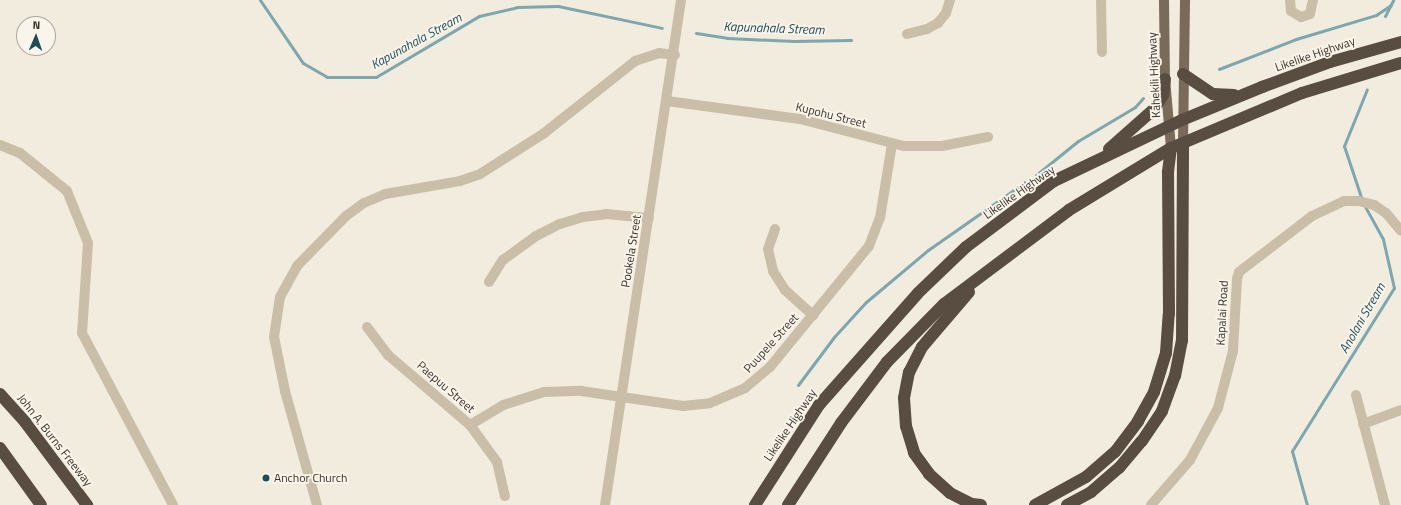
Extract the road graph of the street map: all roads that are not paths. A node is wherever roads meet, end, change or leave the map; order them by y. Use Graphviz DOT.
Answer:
graph roads {
  1 [pos="681,0"];
  2 [pos="950,0"];
  3 [pos="1101,0"];
  4 [pos="1164,0"];
  5 [pos="1185,0"];
  6 [pos="1290,0"];
  7 [pos="1313,0"];
  8 [pos="907,34"];
  9 [pos="1401,42"];
  10 [pos="1102,52"];
  11 [pos="675,55"];
  12 [pos="1401,63"];
  13 [pos="1183,74"];
  14 [pos="1165,79"];
  15 [pos="1245,94"];
  16 [pos="667,101"];
  17 [pos="1182,120"];
  18 [pos="1169,125"];
  19 [pos="988,137"];
  20 [pos="892,144"];
  21 [pos="1183,144"];
  22 [pos="0,145"];
  23 [pos="1172,148"];
  24 [pos="1093,162"];
  25 [pos="649,218"];
  26 [pos="775,230"];
  27 [pos="1401,231"];
  28 [pos="982,277"];
  29 [pos="488,282"];
  30 [pos="813,316"];
  31 [pos="367,327"];
  32 [pos="0,394"];
  33 [pos="1356,395"];
  34 [pos="622,397"];
  35 [pos="1401,410"];
  36 [pos="1364,424"];
  37 [pos="470,425"];
  38 [pos="0,448"];
  39 [pos="504,496"];
  40 [pos="41,505"];
  41 [pos="87,505"];
  42 [pos="173,505"];
  43 [pos="317,505"];
  44 [pos="605,505"];
  45 [pos="755,505"];
  46 [pos="788,505"];
  47 [pos="981,505"];
  48 [pos="1035,505"];
  49 [pos="1067,505"];
  50 [pos="1151,505"];
  51 [pos="1385,505"];
  1 -- 11 [label="street, Pookela Street"];
  2 -- 8 [label="street"];
  3 -- 10 [label="street"];
  4 -- 14 [label="main road, Kahekili Highway"];
  5 -- 13 [label="main road"];
  6 -- 7 [label="street"];
  9 -- 15 [label="highway, Likelike Highway"];
  11 -- 16 [label="street, Pookela Street"];
  11 -- 43 [label="street"];
  12 -- 21 [label="highway"];
  13 -- 15 [label="highway"];
  13 -- 17 [label="main road"];
  14 -- 18 [label="main road, Kahekili Highway"];
  14 -- 24 [label="highway"];
  15 -- 17 [label="highway, Likelike Highway"];
  16 -- 20 [label="street, Kupohu Street"];
  16 -- 25 [label="street, Pookela Street"];
  17 -- 18 [label="highway, Likelike Highway"];
  17 -- 21 [label="main road"];
  18 -- 23 [label="main road, Kahekili Highway"];
  18 -- 24 [label="highway, Likelike Highway"];
  19 -- 20 [label="street, Kupohu Street"];
  20 -- 30 [label="street, Puupele Street"];
  21 -- 23 [label="highway"];
  21 -- 49 [label="highway"];
  22 -- 42 [label="street"];
  23 -- 28 [label="highway"];
  23 -- 48 [label="highway"];
  24 -- 45 [label="highway, Likelike Highway"];
  25 -- 29 [label="street"];
  25 -- 34 [label="street, Pookela Street"];
  26 -- 30 [label="street"];
  27 -- 50 [label="street, Kapalai Road"];
  28 -- 46 [label="highway"];
  28 -- 47 [label="highway"];
  30 -- 34 [label="street, Puupele Street"];
  31 -- 37 [label="street, Paepuu Street"];
  32 -- 41 [label="highway, John A. Burns Freeway"];
  33 -- 36 [label="street"];
  34 -- 37 [label="street, Puupele Street"];
  34 -- 44 [label="street, Pookela Street"];
  35 -- 36 [label="street"];
  36 -- 51 [label="street"];
  37 -- 39 [label="street, Paepuu Street"];
  38 -- 40 [label="highway"];
}
